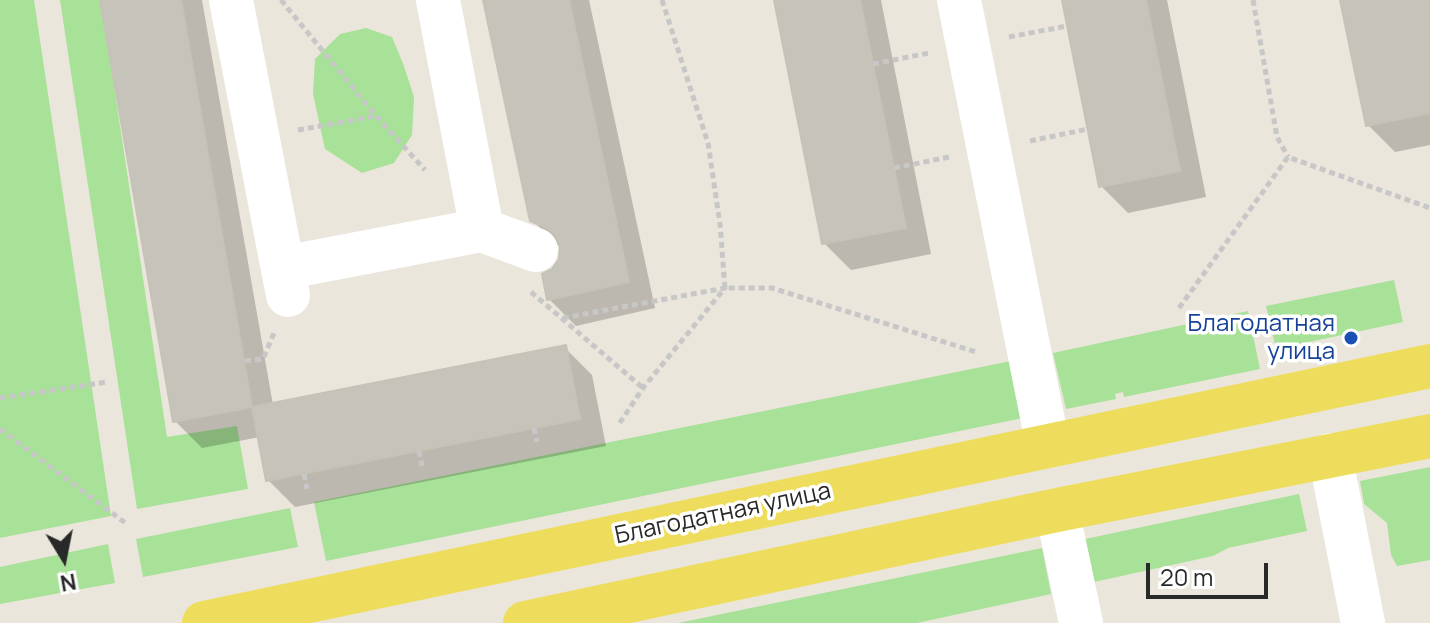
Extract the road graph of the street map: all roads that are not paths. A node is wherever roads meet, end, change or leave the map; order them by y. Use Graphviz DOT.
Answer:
graph roads {
  1 [pos="231,0"];
  2 [pos="438,0"];
  3 [pos="959,0"];
  4 [pos="482,230"];
  5 [pos="536,250"];
  6 [pos="1430,366"];
  7 [pos="1430,436"];
  8 [pos="1048,446"];
  9 [pos="1330,455"];
  10 [pos="1057,510"];
  11 [pos="204,623"];
  12 [pos="525,623"];
  13 [pos="1081,623"];
  14 [pos="1363,623"];
  1 -- 4 [label="lane"];
  2 -- 4 [label="lane"];
  3 -- 8 [label="lane"];
  4 -- 5 [label="lane"];
  6 -- 8 [label="main road, Благодатная улица"];
  7 -- 9 [label="main road"];
  8 -- 11 [label="main road, Благодатная улица"];
  9 -- 10 [label="main road"];
  9 -- 14 [label="lane"];
  10 -- 12 [label="main road"];
  10 -- 13 [label="lane"];
}
